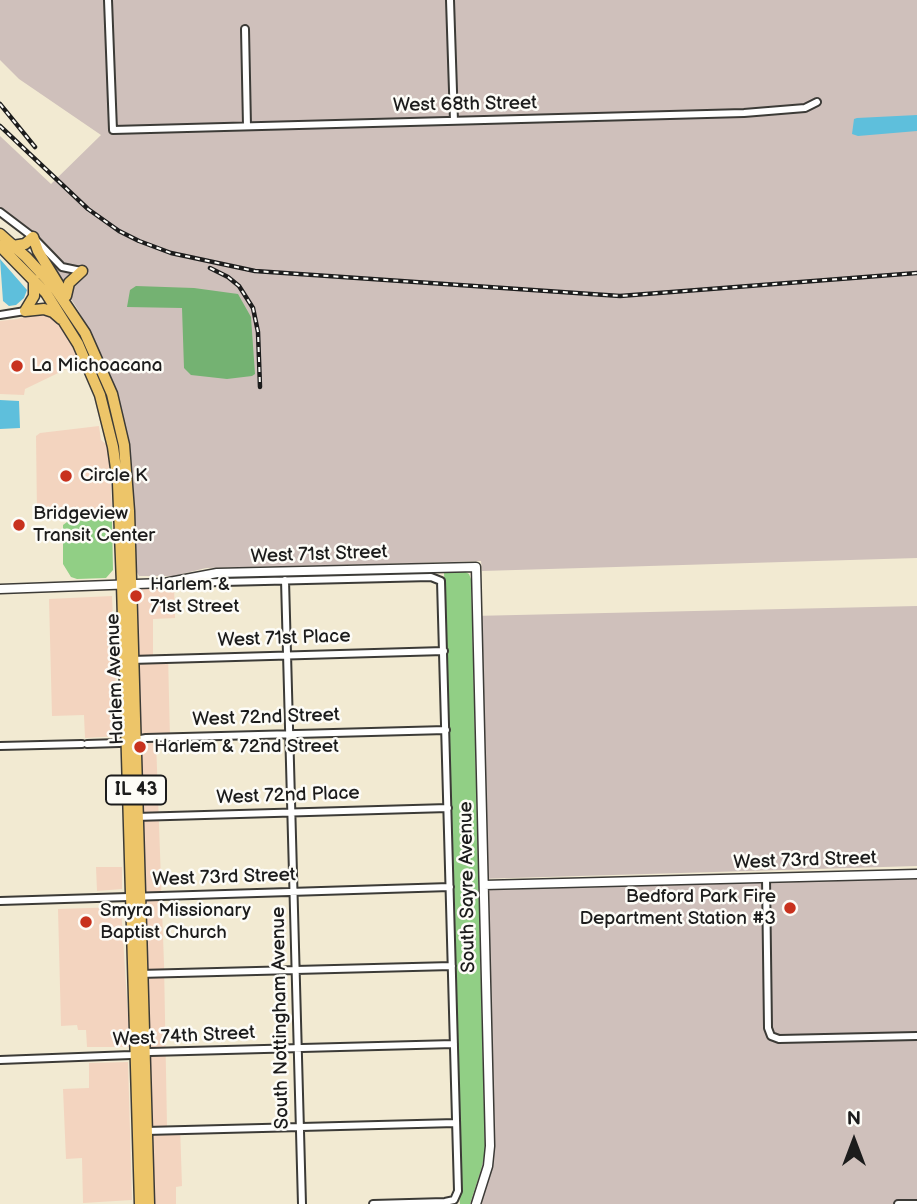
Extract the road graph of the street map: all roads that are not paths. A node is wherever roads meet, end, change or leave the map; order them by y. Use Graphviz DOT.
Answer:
graph roads {
  1 [pos="108,0"];
  2 [pos="450,0"];
  3 [pos="245,29"];
  4 [pos="817,103"];
  5 [pos="454,121"];
  6 [pos="247,126"];
  7 [pos="0,212"];
  8 [pos="0,234"];
  9 [pos="33,237"];
  10 [pos="0,246"];
  11 [pos="13,246"];
  12 [pos="82,271"];
  13 [pos="34,279"];
  14 [pos="66,296"];
  15 [pos="71,310"];
  16 [pos="24,311"];
  17 [pos="0,315"];
  18 [pos="67,324"];
  19 [pos="476,566"];
  20 [pos="439,578"];
  21 [pos="285,580"];
  22 [pos="164,583"];
  23 [pos="126,584"];
  24 [pos="0,589"];
  25 [pos="444,650"];
  26 [pos="286,654"];
  27 [pos="128,660"];
  28 [pos="446,730"];
  29 [pos="289,733"];
  30 [pos="131,741"];
  31 [pos="0,746"];
  32 [pos="448,808"];
  33 [pos="291,812"];
  34 [pos="133,817"];
  35 [pos="917,874"];
  36 [pos="765,878"];
  37 [pos="484,885"];
  38 [pos="450,887"];
  39 [pos="294,891"];
  40 [pos="135,896"];
  41 [pos="0,901"];
  42 [pos="452,965"];
  43 [pos="296,970"];
  44 [pos="138,974"];
  45 [pos="917,1036"];
  46 [pos="454,1044"];
  47 [pos="298,1048"];
  48 [pos="140,1054"];
  49 [pos="0,1060"];
  50 [pos="456,1123"];
  51 [pos="300,1127"];
  52 [pos="142,1131"];
  53 [pos="140,1204"];
  54 [pos="149,1204"];
  55 [pos="302,1204"];
  56 [pos="373,1204"];
  57 [pos="476,1204"];
  58 [pos="898,1204"];
  59 [pos="917,1204"];
  1 -- 6 [label="street, West 68th Street"];
  2 -- 5 [label="street"];
  3 -- 6 [label="street"];
  4 -- 5 [label="street, West 68th Street"];
  5 -- 6 [label="street, West 68th Street"];
  7 -- 9 [label="street"];
  8 -- 11 [label="main road, Harlem Avenue / IL 43"];
  9 -- 11 [label="main road"];
  9 -- 12 [label="street"];
  9 -- 14 [label="main road"];
  10 -- 13 [label="main road, Harlem Avenue / IL 43"];
  11 -- 15 [label="main road, Harlem Avenue / IL 43"];
  12 -- 14 [label="main road"];
  13 -- 16 [label="main road"];
  13 -- 18 [label="main road, Harlem Avenue / IL 43"];
  14 -- 15 [label="main road"];
  15 -- 23 [label="main road, Harlem Avenue / IL 43"];
  16 -- 17 [label="street"];
  16 -- 18 [label="main road"];
  18 -- 23 [label="main road, Harlem Avenue / IL 43"];
  19 -- 22 [label="street, West 71st Street"];
  19 -- 37 [label="street, South Sayre Avenue"];
  20 -- 21 [label="street, West 71st Street"];
  20 -- 25 [label="street, South Sayre Avenue"];
  21 -- 22 [label="street, West 71st Street"];
  21 -- 26 [label="street, South Nottingham Avenue"];
  22 -- 23 [label="street, West 71st Street"];
  23 -- 24 [label="street, West 71st Street"];
  23 -- 27 [label="main road, Harlem Avenue / IL 43"];
  25 -- 26 [label="street, West 71st Place"];
  25 -- 28 [label="street, South Sayre Avenue"];
  26 -- 27 [label="street, West 71st Place"];
  26 -- 29 [label="street, South Nottingham Avenue"];
  27 -- 30 [label="main road, Harlem Avenue / IL 43"];
  28 -- 29 [label="street, West 72nd Street"];
  28 -- 32 [label="street, South Sayre Avenue"];
  29 -- 30 [label="street, West 72nd Street"];
  29 -- 33 [label="street, South Nottingham Avenue"];
  30 -- 31 [label="street, West 72nd Street"];
  30 -- 34 [label="main road, Harlem Avenue / IL 43"];
  32 -- 33 [label="street, West 72nd Place"];
  32 -- 38 [label="street, South Sayre Avenue"];
  33 -- 34 [label="street, West 72nd Place"];
  33 -- 39 [label="street, South Nottingham Avenue"];
  34 -- 40 [label="main road, Harlem Avenue / IL 43"];
  35 -- 36 [label="street, West 73rd Street"];
  36 -- 37 [label="street, West 73rd Street"];
  36 -- 45 [label="street"];
  37 -- 57 [label="street, South Sayre Avenue"];
  38 -- 39 [label="street, West 73rd Street"];
  38 -- 42 [label="street, South Sayre Avenue"];
  39 -- 40 [label="street, West 73rd Street"];
  39 -- 43 [label="street, South Nottingham Avenue"];
  40 -- 41 [label="street, West 73rd Street"];
  40 -- 44 [label="main road, Harlem Avenue / IL 43"];
  42 -- 43 [label="street"];
  42 -- 46 [label="street, South Sayre Avenue"];
  43 -- 44 [label="street"];
  43 -- 47 [label="street, South Nottingham Avenue"];
  44 -- 48 [label="main road, Harlem Avenue / IL 43"];
  46 -- 47 [label="street, West 74th Street"];
  46 -- 50 [label="street, South Sayre Avenue"];
  47 -- 48 [label="street, West 74th Street"];
  47 -- 51 [label="street, South Nottingham Avenue"];
  48 -- 49 [label="street, West 74th Street"];
  48 -- 52 [label="main road, Harlem Avenue / IL 43"];
  50 -- 51 [label="street"];
  50 -- 56 [label="street, South Sayre Avenue"];
  51 -- 52 [label="street"];
  51 -- 55 [label="street, South Nottingham Avenue"];
  52 -- 53 [label="main road, Harlem Avenue / IL 43"];
  52 -- 54 [label="main road, Harlem Avenue / IL 43"];
  58 -- 59 [label="street"];
}
